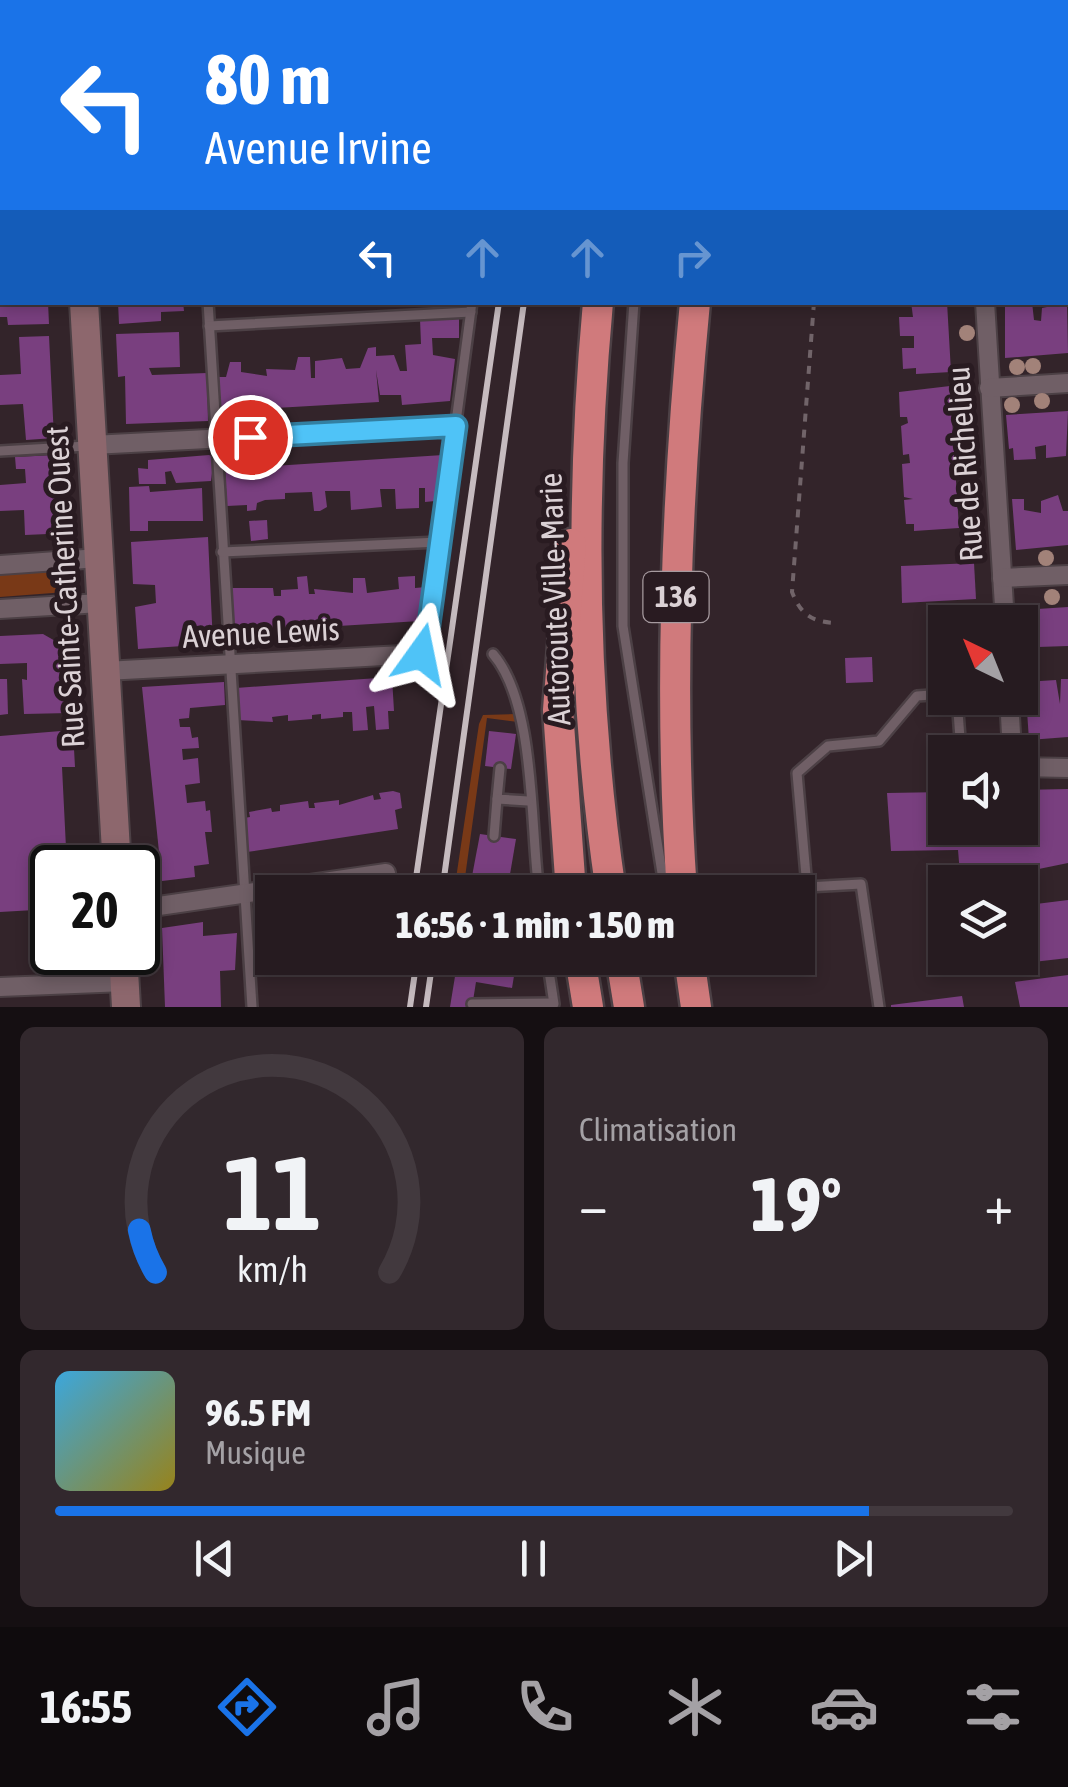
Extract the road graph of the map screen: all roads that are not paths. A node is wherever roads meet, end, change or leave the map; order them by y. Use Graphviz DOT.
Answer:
graph roads {
  1 [pos="84,305"];
  2 [pos="208,305"];
  3 [pos="598,305"];
  4 [pos="634,305"];
  5 [pos="695,305"];
  6 [pos="985,305"];
  7 [pos="472,307"];
  8 [pos="209,326"];
  9 [pos="1068,383"];
  10 [pos="990,388"];
  11 [pos="456,426"];
  12 [pos="585,437"];
  13 [pos="216,439"];
  14 [pos="92,446"];
  15 [pos="0,451"];
  16 [pos="439,542"];
  17 [pos="222,552"];
  18 [pos="99,558"];
  19 [pos="0,565"];
  20 [pos="1068,575"];
  21 [pos="1002,578"];
  22 [pos="102,602"];
  23 [pos="1003,605"];
  24 [pos="0,609"];
  25 [pos="421,654"];
  26 [pos="493,654"];
  27 [pos="229,664"];
  28 [pos="105,672"];
  29 [pos="928,695"];
  30 [pos="1038,767"];
  31 [pos="500,768"];
  32 [pos="1068,768"];
  33 [pos="497,799"];
  34 [pos="528,800"];
  35 [pos="494,836"];
  36 [pos="116,845"];
  37 [pos="386,874"];
  38 [pos="536,875"];
  39 [pos="569,875"];
  40 [pos="609,875"];
  41 [pos="661,875"];
  42 [pos="681,875"];
  43 [pos="244,894"];
  44 [pos="160,905"];
  45 [pos="550,975"];
  46 [pos="583,975"];
  47 [pos="624,975"];
  48 [pos="683,975"];
  49 [pos="691,975"];
  50 [pos="8,987"];
  51 [pos="125,995"];
  52 [pos="472,1004"];
  53 [pos="554,1005"];
  54 [pos="252,1007"];
  55 [pos="588,1007"];
  56 [pos="629,1007"];
  57 [pos="693,1007"];
  58 [pos="879,1007"];
  1 -- 14 [label="main road, Rue Sainte-Catherine Ouest"];
  2 -- 8 [label="lane"];
  3 -- 12 [label="highway, Autoroute Ville-Marie"];
  4 -- 41 [label="lane"];
  5 -- 42 [label="highway, 136"];
  6 -- 10 [label="street, Rue de Richelieu"];
  7 -- 8 [label="lane"];
  7 -- 11 [label="lane"];
  8 -- 13 [label="lane"];
  9 -- 10 [label="street"];
  10 -- 21 [label="street, Rue de Richelieu"];
  11 -- 13 [label="street"];
  11 -- 16 [label="lane"];
  12 -- 39 [label="highway"];
  12 -- 40 [label="highway, Autoroute Ville-Marie"];
  13 -- 14 [label="street"];
  13 -- 17 [label="lane"];
  14 -- 15 [label="lane"];
  14 -- 18 [label="main road, Rue Sainte-Catherine Ouest"];
  16 -- 17 [label="lane"];
  16 -- 25 [label="lane"];
  17 -- 27 [label="lane"];
  18 -- 19 [label="street"];
  18 -- 22 [label="main road, Rue Sainte-Catherine Ouest"];
  20 -- 21 [label="street"];
  21 -- 23 [label="street, Rue de Richelieu"];
  22 -- 24 [label="street"];
  22 -- 28 [label="main road, Rue Sainte-Catherine Ouest"];
  25 -- 27 [label="street, Avenue Lewis"];
  26 -- 34 [label="lane"];
  27 -- 28 [label="street, Avenue Lewis"];
  27 -- 43 [label="lane"];
  28 -- 36 [label="main road, Rue Sainte-Catherine Ouest"];
  29 -- 58 [label="lane"];
  30 -- 32 [label="street"];
  31 -- 33 [label="lane"];
  33 -- 34 [label="lane"];
  33 -- 35 [label="lane"];
  34 -- 38 [label="lane"];
  37 -- 43 [label="street"];
  43 -- 44 [label="street"];
  43 -- 54 [label="lane"];
  45 -- 53 [label="lane"];
  46 -- 55 [label="highway"];
  47 -- 56 [label="highway"];
  48 -- 57 [label="lane"];
  49 -- 57 [label="highway"];
  50 -- 51 [label="street"];
  52 -- 53 [label="lane"];
}
